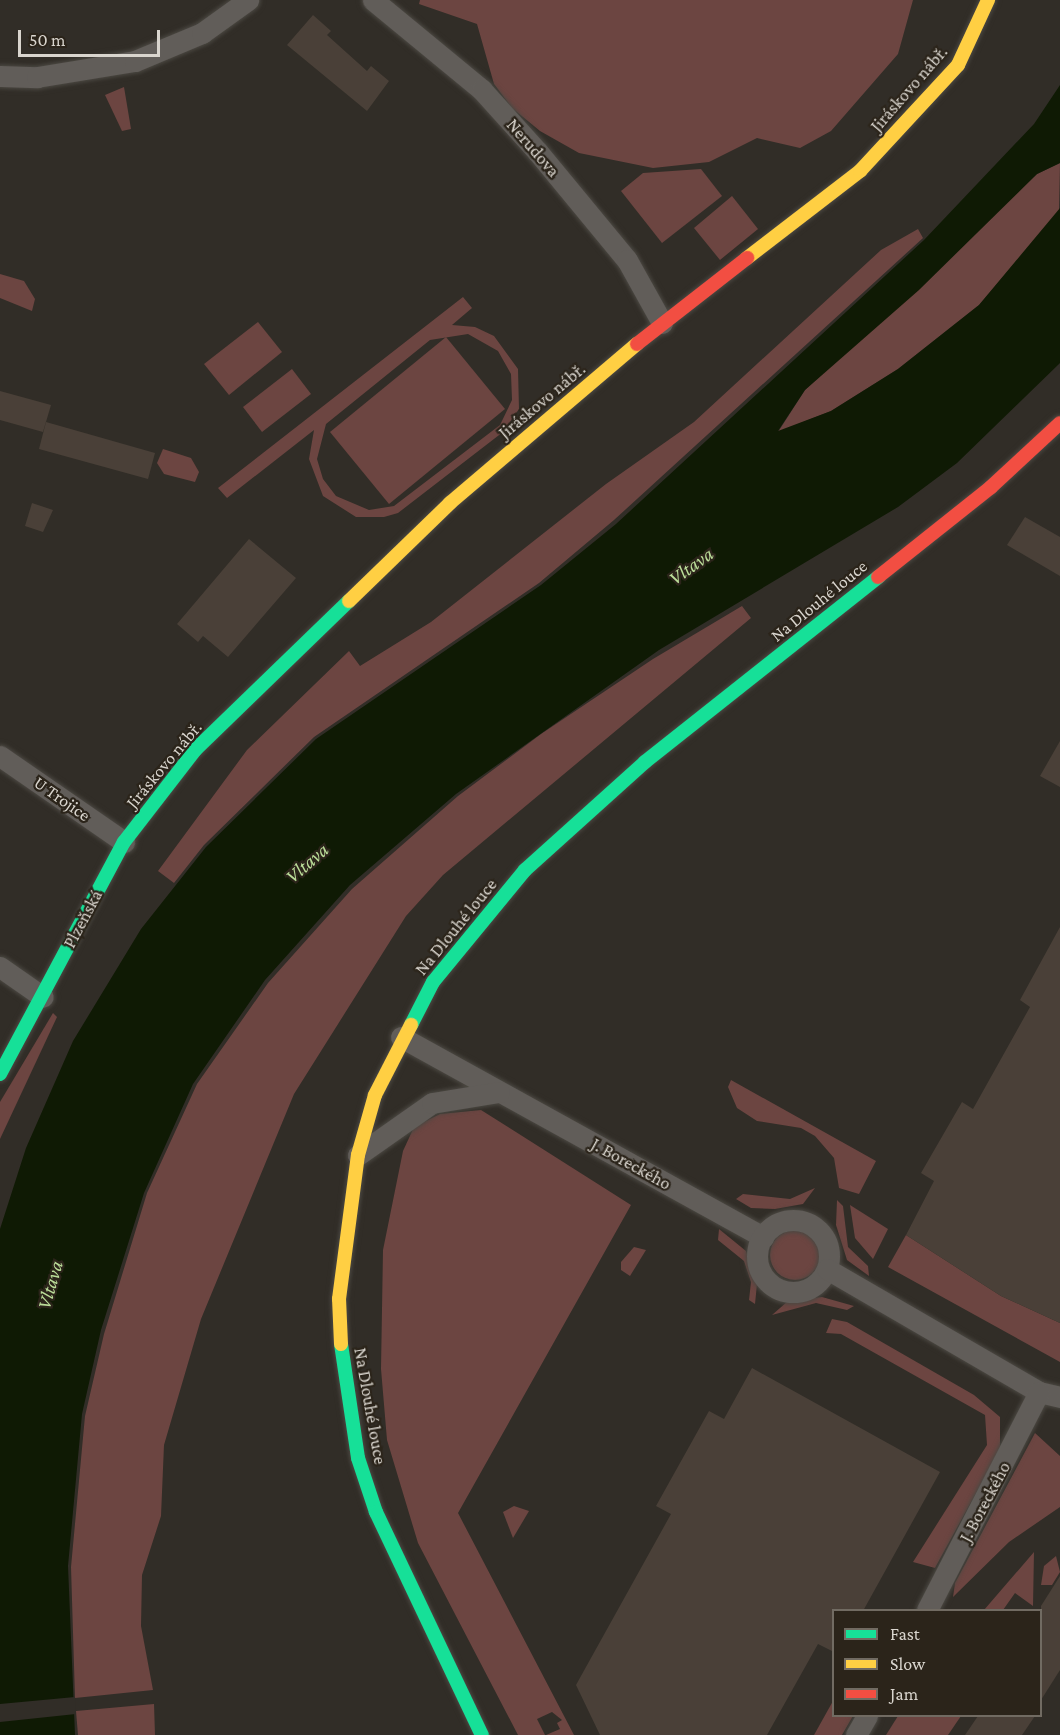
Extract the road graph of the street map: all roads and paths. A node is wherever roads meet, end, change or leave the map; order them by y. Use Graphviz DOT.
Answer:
graph roads {
  1 [pos="248,0"];
  2 [pos="373,0"];
  3 [pos="988,0"];
  4 [pos="0,76"];
  5 [pos="662,323"];
  6 [pos="1060,423"];
  7 [pos="0,756"];
  8 [pos="124,842"];
  9 [pos="0,967"];
  10 [pos="43,997"];
  11 [pos="400,1037"];
  12 [pos="0,1074"];
  13 [pos="499,1092"];
  14 [pos="358,1155"];
  15 [pos="763,1237"];
  16 [pos="827,1269"];
  17 [pos="1039,1392"];
  18 [pos="1060,1397"];
  19 [pos="928,1609"];
  20 [pos="866,1717"];
  21 [pos="482,1735"];
  22 [pos="856,1735"];
  1 -- 4 [label="street"];
  2 -- 5 [label="street, Nerudova"];
  3 -- 5 [label="main road, Jiráskovo nábř."];
  5 -- 8 [label="main road, Jiráskovo nábř."];
  6 -- 11 [label="main road, Na Dlouhé louce"];
  7 -- 8 [label="street, U Trojice"];
  8 -- 10 [label="main road, Plzeňská"];
  9 -- 10 [label="street"];
  10 -- 12 [label="main road, Plzeňská"];
  11 -- 13 [label="street, J. Boreckého"];
  11 -- 14 [label="main road, Na Dlouhé louce"];
  13 -- 14 [label="street"];
  13 -- 15 [label="street, J. Boreckého"];
  14 -- 21 [label="main road, Na Dlouhé louce"];
  15 -- 16 [label="street"];
  15 -- 16 [label="street"];
  16 -- 17 [label="street"];
  17 -- 18 [label="street"];
  17 -- 19 [label="street, J. Boreckého"];
  20 -- 22 [label="street"];
}
